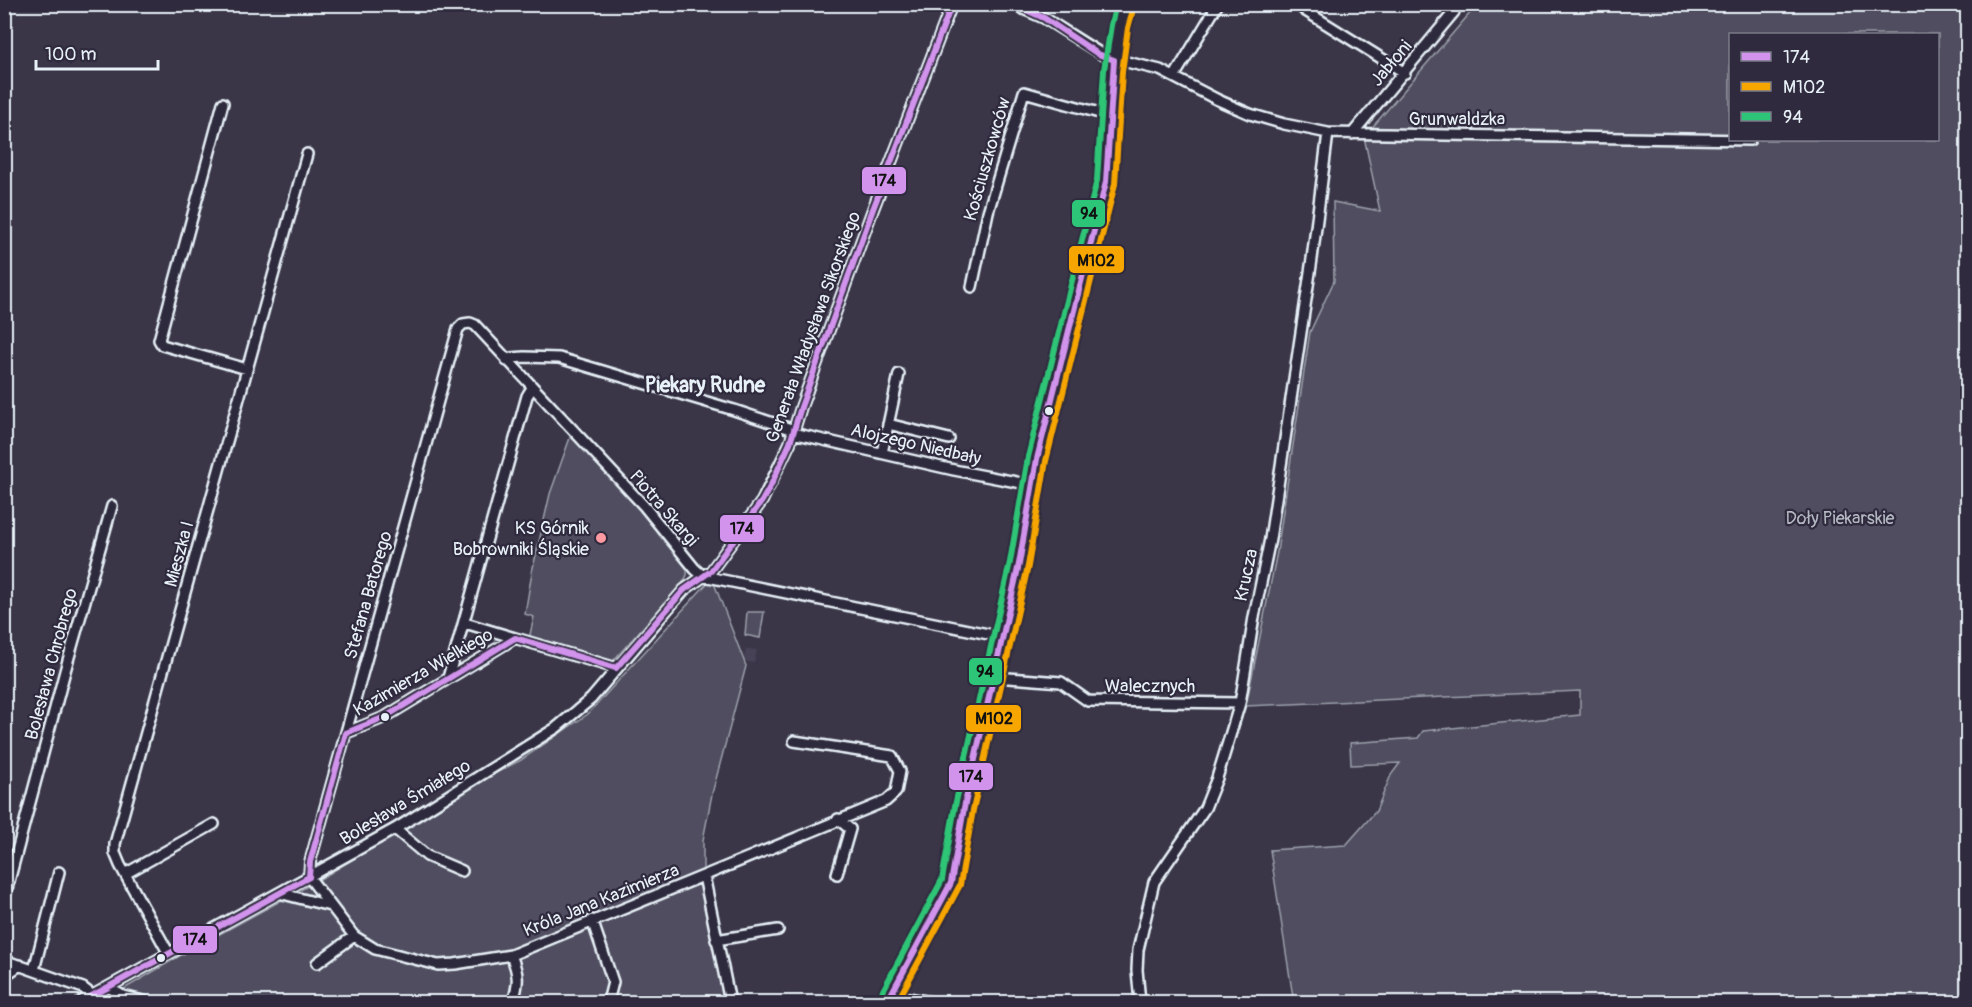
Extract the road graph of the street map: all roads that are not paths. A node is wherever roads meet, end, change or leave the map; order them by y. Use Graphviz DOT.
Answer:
graph roads {
  1 [pos="952,4"];
  2 [pos="1012,4"];
  3 [pos="1125,4"];
  4 [pos="1218,4"];
  5 [pos="1301,4"];
  6 [pos="1445,4"];
  7 [pos="1114,60"];
  8 [pos="1404,72"];
  9 [pos="1174,77"];
  10 [pos="223,103"];
  11 [pos="1110,116"];
  12 [pos="1328,134"];
  13 [pos="1352,134"];
  14 [pos="1729,140"];
  15 [pos="307,154"];
  16 [pos="972,287"];
  17 [pos="463,324"];
  18 [pos="507,361"];
  19 [pos="247,369"];
  20 [pos="899,374"];
  21 [pos="532,388"];
  22 [pos="888,424"];
  23 [pos="794,431"];
  24 [pos="949,438"];
  25 [pos="882,453"];
  26 [pos="1032,485"];
  27 [pos="112,506"];
  28 [pos="703,576"];
  29 [pos="465,623"];
  30 [pos="1003,637"];
  31 [pos="515,638"];
  32 [pos="616,668"];
  33 [pos="995,677"];
  34 [pos="448,678"];
  35 [pos="1240,703"];
  36 [pos="346,733"];
  37 [pos="794,741"];
  38 [pos="838,819"];
  39 [pos="214,824"];
  40 [pos="395,829"];
  41 [pos="462,871"];
  42 [pos="59,872"];
  43 [pos="125,874"];
  44 [pos="837,874"];
  45 [pos="309,876"];
  46 [pos="704,876"];
  47 [pos="279,893"];
  48 [pos="4,900"];
  49 [pos="330,906"];
  50 [pos="592,920"];
  51 [pos="778,930"];
  52 [pos="354,936"];
  53 [pos="716,940"];
  54 [pos="168,954"];
  55 [pos="511,955"];
  56 [pos="4,960"];
  57 [pos="317,963"];
  58 [pos="20,965"];
  59 [pos="34,970"];
  60 [pos="5,975"];
  61 [pos="108,987"];
  62 [pos="92,995"];
  63 [pos="889,999"];
  64 [pos="81,1002"];
  65 [pos="147,1002"];
  66 [pos="513,1002"];
  67 [pos="608,1002"];
  68 [pos="730,1002"];
  69 [pos="931,1002"];
  70 [pos="1140,1002"];
  1 -- 23 [label="street, Generała Władysława Sikorskiego"];
  2 -- 7 [label="street, Grunwaldzka"];
  3 -- 7 [label="street"];
  4 -- 9 [label="street"];
  5 -- 8 [label="street"];
  6 -- 8 [label="street, Jabłoni"];
  7 -- 9 [label="street, Grunwaldzka"];
  7 -- 11 [label="street"];
  8 -- 13 [label="street, Jabłoni"];
  9 -- 12 [label="street, Grunwaldzka"];
  10 -- 19 [label="street"];
  11 -- 16 [label="street, Kościuszkowców"];
  11 -- 26 [label="street"];
  12 -- 13 [label="street, Grunwaldzka"];
  12 -- 35 [label="street, Krucza"];
  13 -- 14 [label="street, Grunwaldzka"];
  15 -- 19 [label="street, Mieszka I"];
  17 -- 18 [label="street, Piotra Skargi"];
  17 -- 36 [label="street, Stefana Batorego"];
  18 -- 21 [label="street, Piotra Skargi"];
  18 -- 23 [label="street, Alojzego Niedbały"];
  19 -- 43 [label="street, Mieszka I"];
  20 -- 22 [label="street"];
  21 -- 28 [label="street, Piotra Skargi"];
  21 -- 29 [label="street"];
  22 -- 24 [label="street"];
  22 -- 25 [label="street"];
  23 -- 25 [label="street, Alojzego Niedbały"];
  23 -- 28 [label="street, Generała Władysława Sikorskiego"];
  25 -- 26 [label="street, Alojzego Niedbały"];
  26 -- 30 [label="street"];
  27 -- 48 [label="street, Bolesława Chrobrego"];
  28 -- 30 [label="street"];
  28 -- 32 [label="street, Bolesława Śmiałego"];
  29 -- 31 [label="street, Kazimierza Wielkiego"];
  29 -- 34 [label="street"];
  30 -- 33 [label="street"];
  31 -- 32 [label="street, Kazimierza Wielkiego"];
  31 -- 34 [label="street, Kazimierza Wielkiego"];
  32 -- 40 [label="street, Bolesława Śmiałego"];
  33 -- 35 [label="street, Walecznych"];
  33 -- 63 [label="street"];
  34 -- 36 [label="street, Kazimierza Wielkiego"];
  35 -- 70 [label="street, Krucza"];
  36 -- 45 [label="street, Stefana Batorego"];
  37 -- 38 [label="street, Króla Jana Kazimierza"];
  38 -- 44 [label="street"];
  38 -- 46 [label="street, Króla Jana Kazimierza"];
  39 -- 43 [label="street"];
  40 -- 41 [label="street"];
  40 -- 45 [label="street, Bolesława Śmiałego"];
  42 -- 59 [label="street"];
  43 -- 54 [label="street, Mieszka I"];
  45 -- 47 [label="street, Bolesława Śmiałego"];
  45 -- 49 [label="street, Króla Jana Kazimierza"];
  46 -- 50 [label="street, Króla Jana Kazimierza"];
  46 -- 53 [label="street"];
  47 -- 49 [label="street"];
  47 -- 54 [label="street, Bolesława Śmiałego"];
  49 -- 52 [label="street, Króla Jana Kazimierza"];
  50 -- 55 [label="street, Króla Jana Kazimierza"];
  50 -- 67 [label="street"];
  51 -- 53 [label="street"];
  52 -- 55 [label="street, Króla Jana Kazimierza"];
  52 -- 57 [label="street"];
  53 -- 68 [label="street"];
  54 -- 61 [label="street, Bolesława Śmiałego"];
  55 -- 66 [label="street, Króla Jana Kazimierza"];
  56 -- 58 [label="street"];
  58 -- 59 [label="street"];
  58 -- 60 [label="street"];
  59 -- 62 [label="street"];
  61 -- 62 [label="street, Bolesława Śmiałego"];
  61 -- 65 [label="street"];
  62 -- 64 [label="street, Bolesława Śmiałego"];
  63 -- 69 [label="street"];
}
